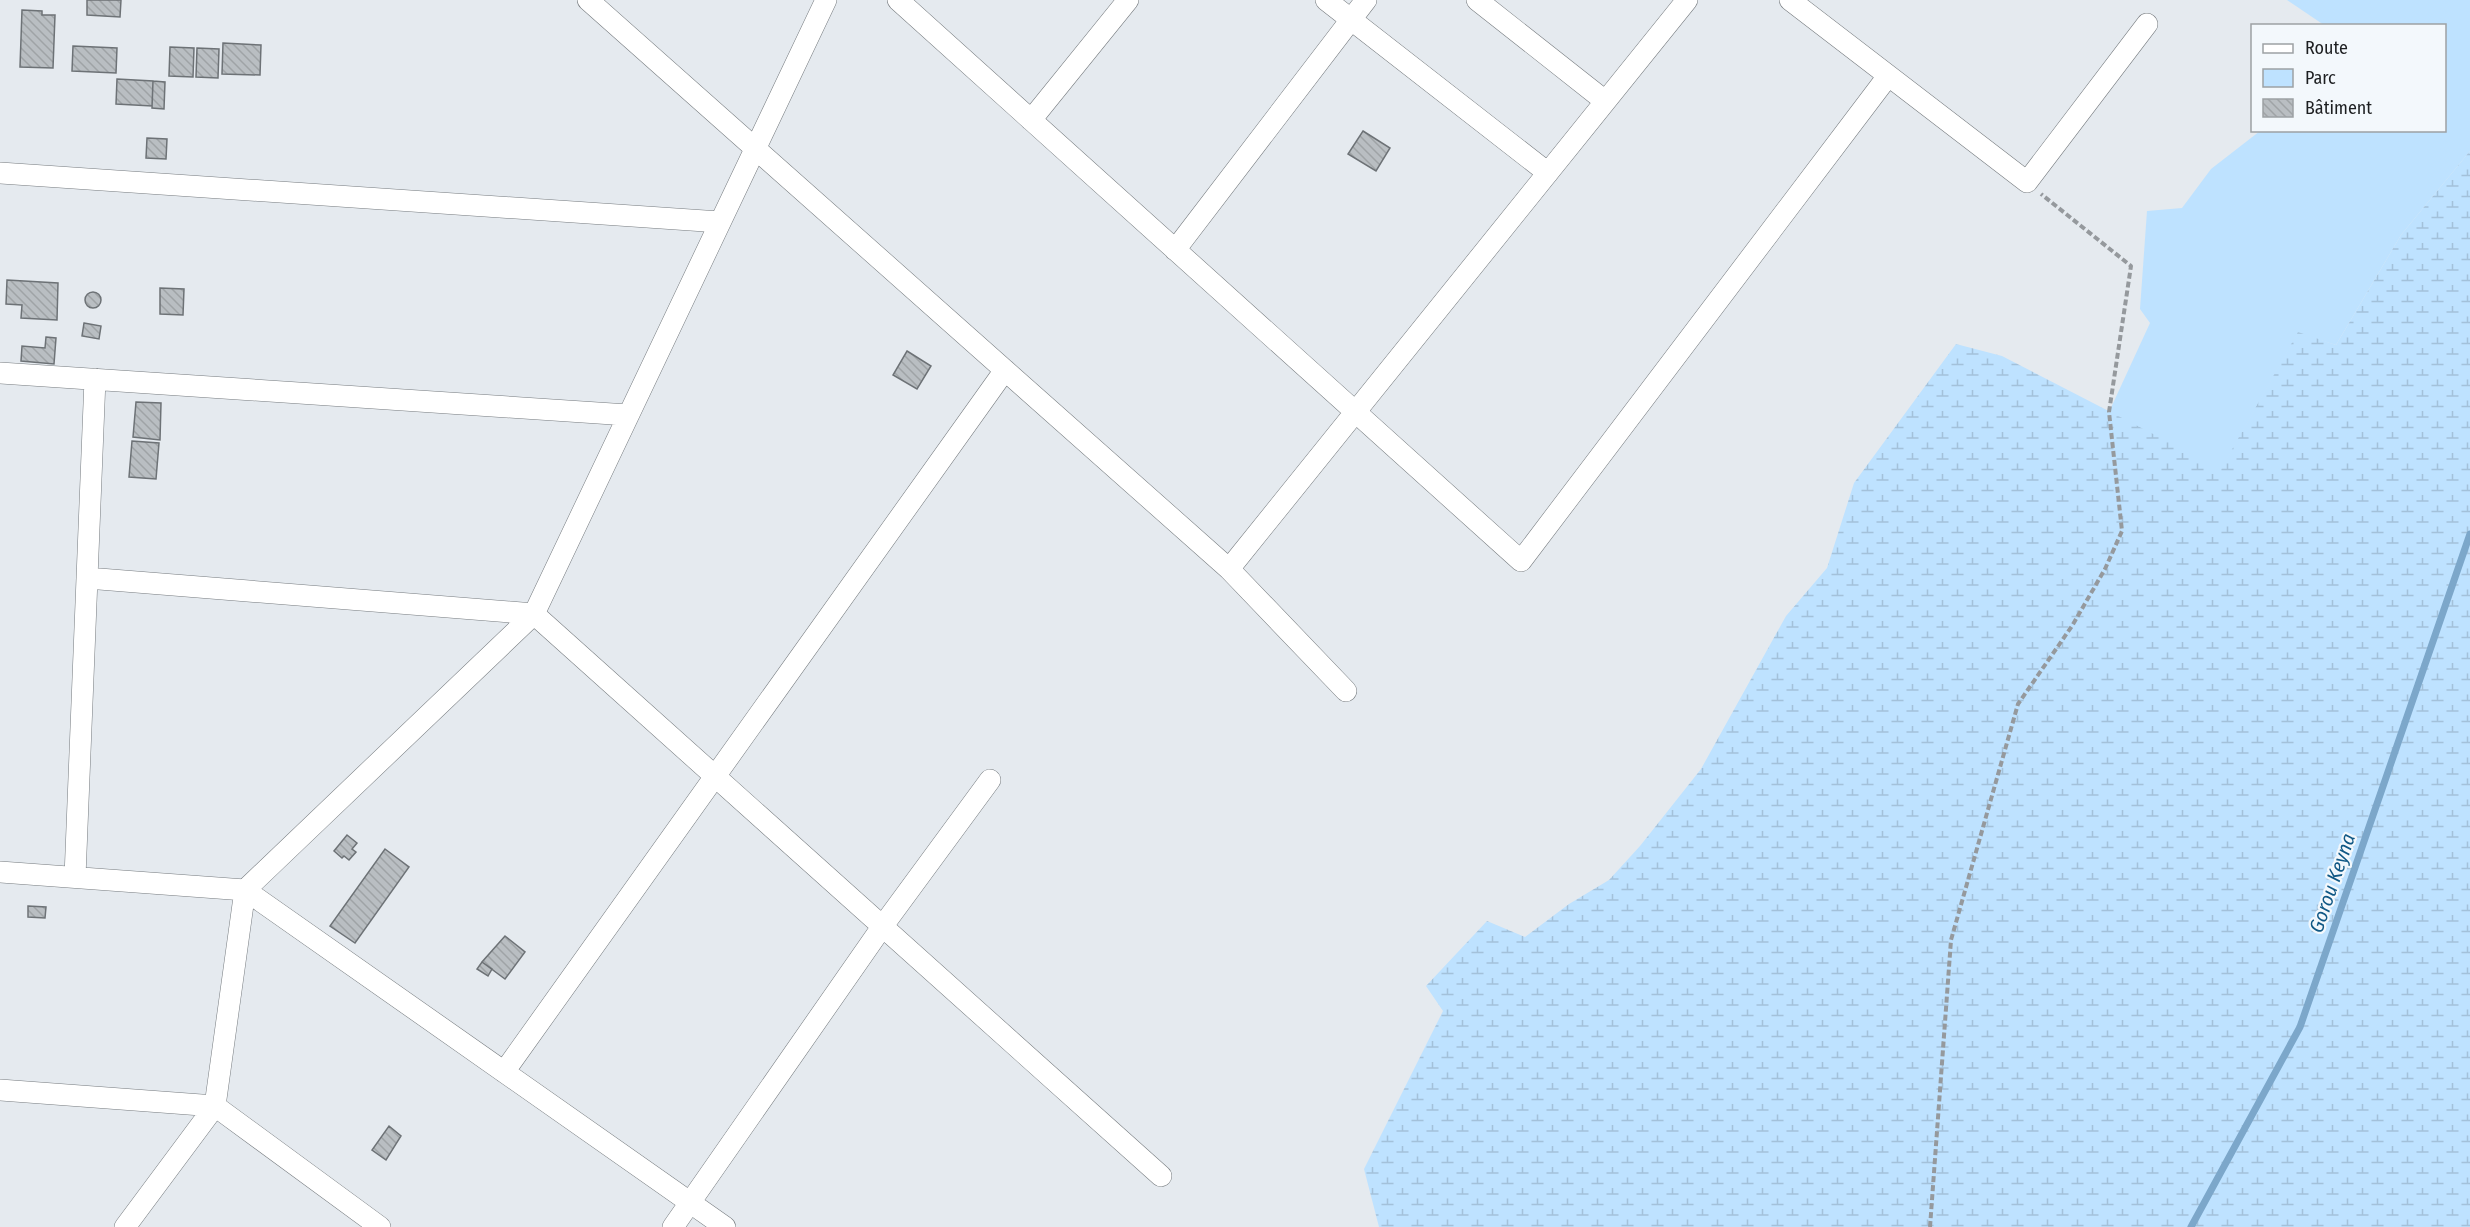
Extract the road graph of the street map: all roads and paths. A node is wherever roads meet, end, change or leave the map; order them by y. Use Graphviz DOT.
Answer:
graph roads {
  1 [pos="588,0"];
  2 [pos="826,0"];
  3 [pos="898,0"];
  4 [pos="1128,0"];
  5 [pos="1326,0"];
  6 [pos="1366,0"];
  7 [pos="1477,0"];
  8 [pos="1687,0"];
  9 [pos="1790,0"];
  10 [pos="1351,19"];
  11 [pos="2147,24"];
  12 [pos="1888,76"];
  13 [pos="1605,101"];
  14 [pos="1031,120"];
  15 [pos="755,149"];
  16 [pos="0,172"];
  17 [pos="1548,173"];
  18 [pos="2027,182"];
  19 [pos="720,222"];
  20 [pos="1175,250"];
  21 [pos="1005,370"];
  22 [pos="0,373"];
  23 [pos="95,379"];
  24 [pos="1356,412"];
  25 [pos="628,415"];
  26 [pos="1229,569"];
  27 [pos="87,578"];
  28 [pos="534,614"];
  29 [pos="1346,692"];
  30 [pos="715,776"];
  31 [pos="990,780"];
  32 [pos="0,872"];
  33 [pos="75,877"];
  34 [pos="245,890"];
  35 [pos="882,927"];
  36 [pos="504,1072"];
  37 [pos="0,1090"];
  38 [pos="215,1106"];
  39 [pos="1161,1176"];
  40 [pos="690,1203"];
  41 [pos="125,1227"];
  42 [pos="380,1227"];
  43 [pos="673,1227"];
  44 [pos="725,1227"];
  45 [pos="1930,1227"];
  1 -- 15 [label="street"];
  2 -- 15 [label="street"];
  3 -- 14 [label="street"];
  4 -- 14 [label="street"];
  5 -- 10 [label="street"];
  6 -- 10 [label="street"];
  7 -- 13 [label="street"];
  8 -- 13 [label="street"];
  9 -- 12 [label="street"];
  10 -- 17 [label="street"];
  10 -- 20 [label="street"];
  11 -- 18 [label="street"];
  12 -- 18 [label="street"];
  12 -- 24 [label="street"];
  13 -- 17 [label="street"];
  14 -- 20 [label="street"];
  15 -- 19 [label="street"];
  15 -- 21 [label="street"];
  16 -- 19 [label="street"];
  17 -- 24 [label="street"];
  18 -- 45 [label="path"];
  19 -- 25 [label="street"];
  20 -- 24 [label="street"];
  21 -- 26 [label="street"];
  21 -- 30 [label="street"];
  22 -- 23 [label="street"];
  23 -- 25 [label="street"];
  23 -- 27 [label="street"];
  24 -- 26 [label="street"];
  25 -- 28 [label="street"];
  26 -- 29 [label="street"];
  27 -- 28 [label="street"];
  27 -- 33 [label="street"];
  28 -- 30 [label="street"];
  28 -- 34 [label="street"];
  30 -- 35 [label="street"];
  30 -- 36 [label="street"];
  31 -- 35 [label="street"];
  32 -- 33 [label="street"];
  33 -- 34 [label="street"];
  34 -- 36 [label="street"];
  34 -- 38 [label="street"];
  35 -- 39 [label="street"];
  35 -- 40 [label="street"];
  36 -- 40 [label="street"];
  37 -- 38 [label="street"];
  38 -- 41 [label="street"];
  38 -- 42 [label="street"];
  40 -- 43 [label="street"];
  40 -- 44 [label="street"];
}
